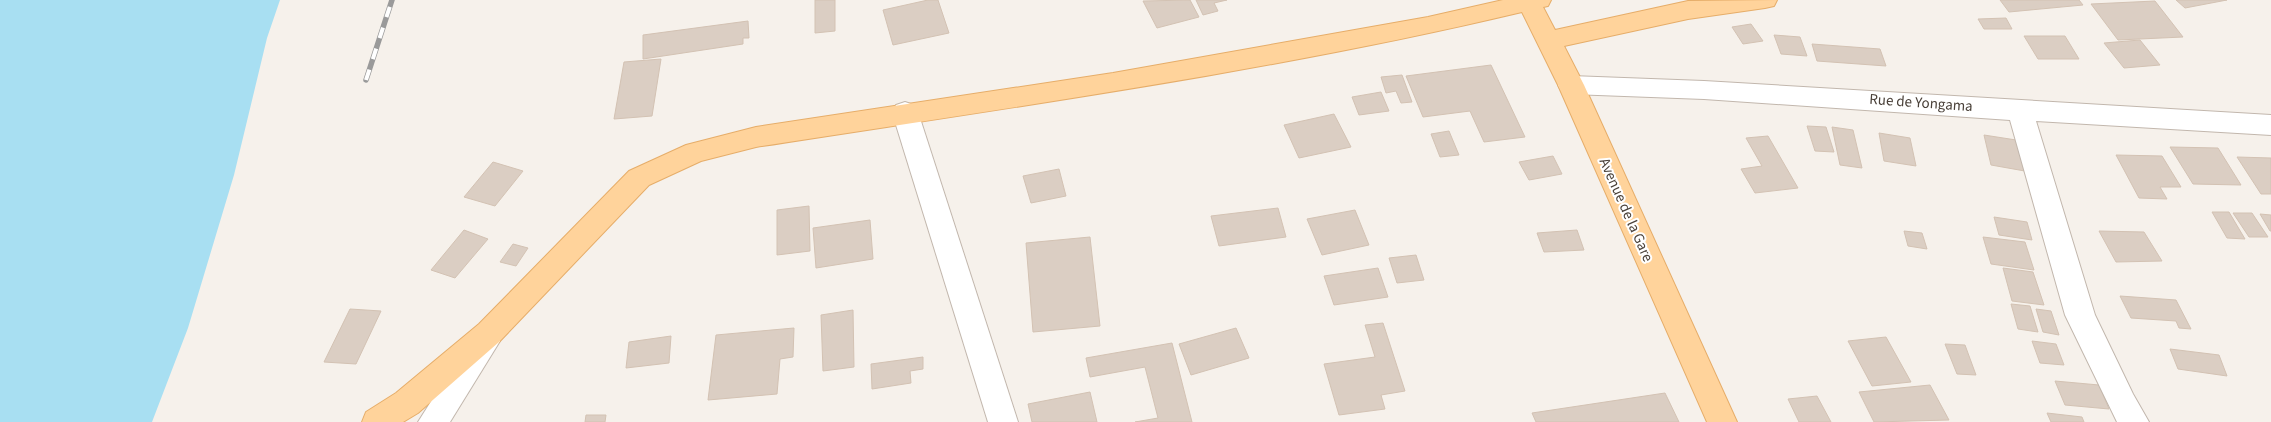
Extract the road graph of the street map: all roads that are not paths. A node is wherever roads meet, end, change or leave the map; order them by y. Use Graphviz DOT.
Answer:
graph roads {
  1 [pos="1765,0"];
  2 [pos="1532,1"];
  3 [pos="1547,41"];
  4 [pos="1571,85"];
  5 [pos="905,112"];
  6 [pos="2024,112"];
  7 [pos="2271,124"];
  8 [pos="489,333"];
  9 [pos="377,422"];
  10 [pos="433,422"];
  11 [pos="1002,422"];
  12 [pos="1722,422"];
  13 [pos="2134,422"];
  1 -- 3 [label="main road"];
  2 -- 3 [label="main road, Avenue de la Gare"];
  2 -- 5 [label="main road"];
  3 -- 4 [label="main road, Avenue de la Gare"];
  4 -- 6 [label="street, Rue de Yongama"];
  4 -- 12 [label="main road, Avenue de la Gare"];
  5 -- 8 [label="main road"];
  5 -- 11 [label="street"];
  6 -- 7 [label="street, Rue de Yongama"];
  6 -- 13 [label="street"];
  8 -- 9 [label="main road"];
  8 -- 10 [label="street"];
}
